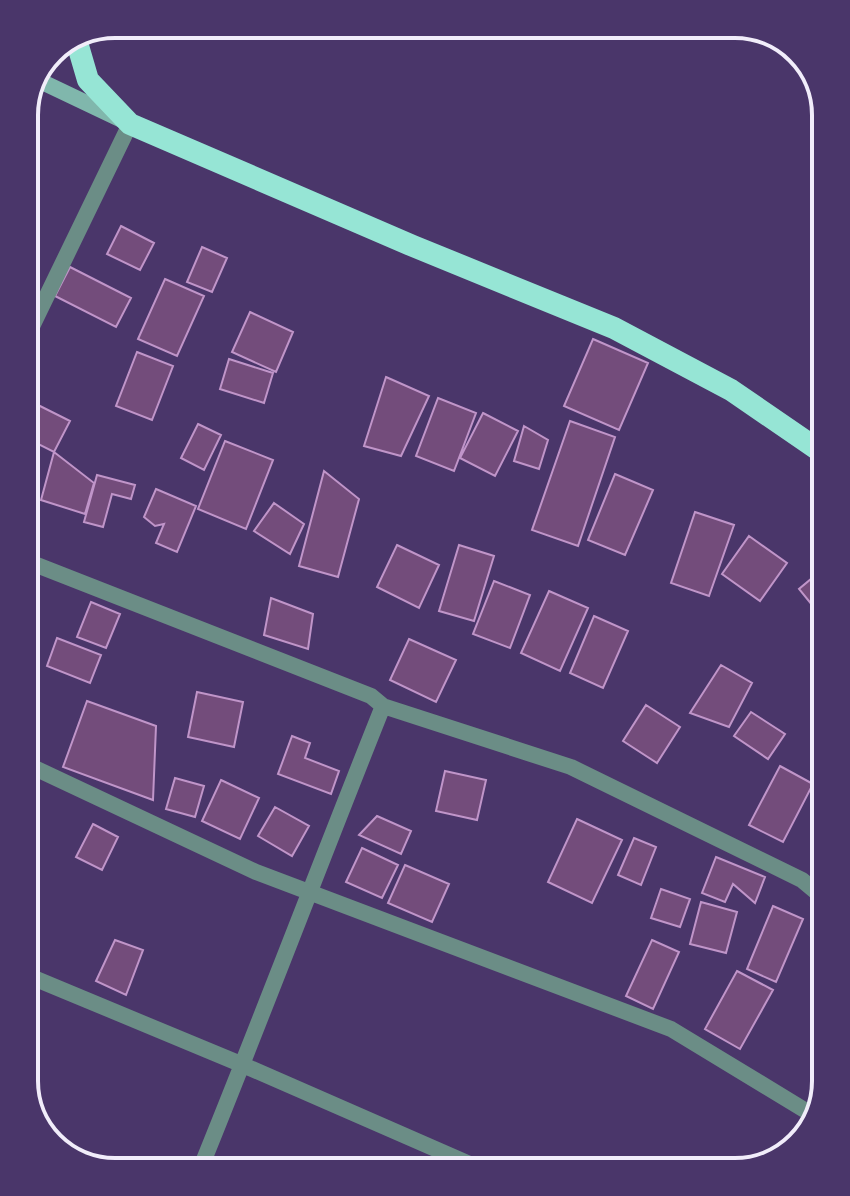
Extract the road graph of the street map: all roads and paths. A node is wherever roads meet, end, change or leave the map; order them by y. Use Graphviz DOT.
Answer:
graph roads {
  1 [pos="79,48"];
  2 [pos="45,83"];
  3 [pos="130,124"];
  4 [pos="38,314"];
  5 [pos="812,446"];
  6 [pos="38,565"];
  7 [pos="383,706"];
  8 [pos="38,770"];
  9 [pos="812,888"];
  10 [pos="309,892"];
  11 [pos="38,980"];
  12 [pos="243,1065"];
  13 [pos="806,1111"];
  14 [pos="205,1158"];
  15 [pos="456,1158"];
  1 -- 3 [label="highway"];
  2 -- 3 [label="main road"];
  3 -- 4 [label="street"];
  3 -- 5 [label="highway"];
  6 -- 7 [label="street"];
  7 -- 9 [label="street"];
  7 -- 10 [label="street"];
  8 -- 10 [label="street"];
  10 -- 12 [label="street"];
  10 -- 13 [label="street"];
  11 -- 12 [label="street"];
  12 -- 14 [label="street"];
  12 -- 15 [label="street"];
}
